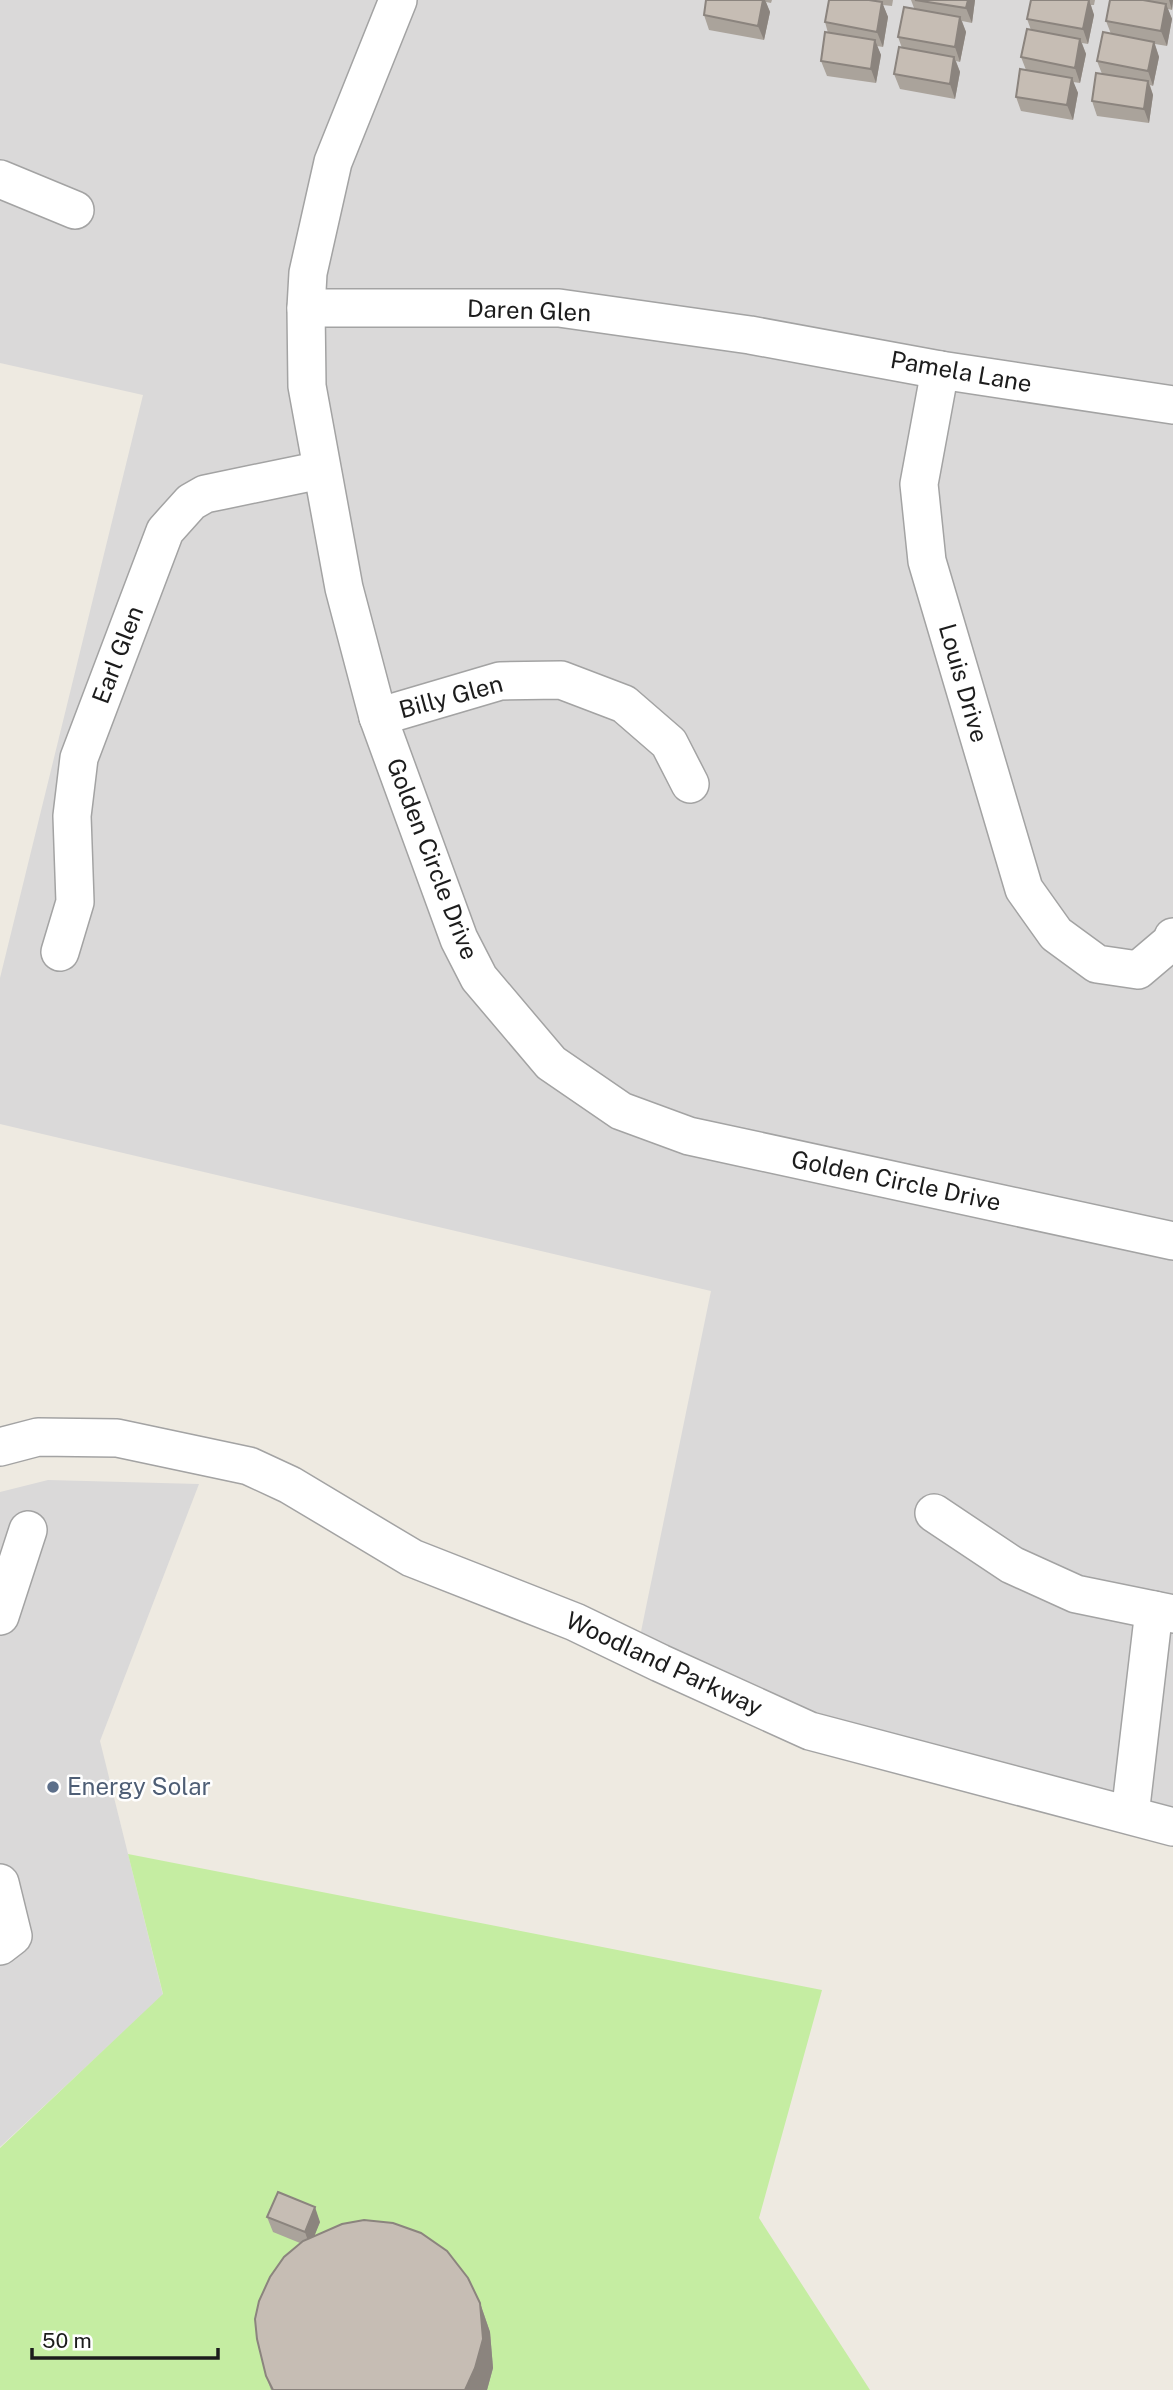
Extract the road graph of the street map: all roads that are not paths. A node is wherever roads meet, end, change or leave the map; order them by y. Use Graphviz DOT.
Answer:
graph roads {
  1 [pos="398,0"];
  2 [pos="0,179"];
  3 [pos="75,210"];
  4 [pos="306,308"];
  5 [pos="750,335"];
  6 [pos="940,370"];
  7 [pos="1173,405"];
  8 [pos="321,470"];
  9 [pos="378,717"];
  10 [pos="690,784"];
  11 [pos="1173,937"];
  12 [pos="60,952"];
  13 [pos="1173,1241"];
  14 [pos="0,1447"];
  15 [pos="934,1513"];
  16 [pos="28,1530"];
  17 [pos="1164,1612"];
  18 [pos="0,1616"];
  19 [pos="1130,1815"];
  20 [pos="1173,1827"];
  21 [pos="0,1883"];
  22 [pos="0,1946"];
  1 -- 4 [label="street, Golden Circle Drive"];
  2 -- 3 [label="street"];
  4 -- 5 [label="street, Daren Glen"];
  4 -- 8 [label="street, Golden Circle Drive"];
  5 -- 6 [label="street, Pamela Lane"];
  6 -- 7 [label="street, Pamela Lane"];
  6 -- 11 [label="street, Louis Drive"];
  8 -- 9 [label="street, Golden Circle Drive"];
  8 -- 12 [label="street, Earl Glen"];
  9 -- 10 [label="street, Billy Glen"];
  9 -- 13 [label="street, Golden Circle Drive"];
  14 -- 19 [label="street, Woodland Parkway"];
  15 -- 17 [label="street"];
  16 -- 18 [label="street"];
  17 -- 19 [label="street"];
  19 -- 20 [label="street, Woodland Parkway"];
  21 -- 22 [label="street"];
}
